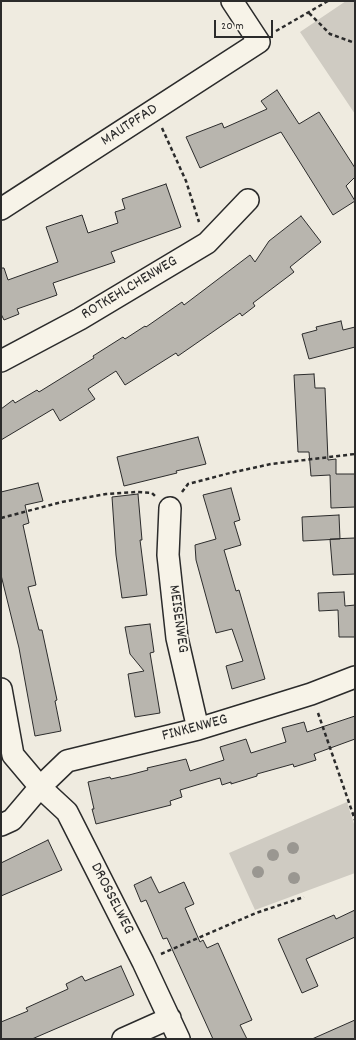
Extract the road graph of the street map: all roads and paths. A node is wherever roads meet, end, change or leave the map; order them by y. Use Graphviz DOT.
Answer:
graph roads {
  1 [pos="232,1"];
  2 [pos="328,1"];
  3 [pos="309,13"];
  4 [pos="259,42"];
  5 [pos="355,43"];
  6 [pos="154,110"];
  7 [pos="248,200"];
  8 [pos="1,209"];
  9 [pos="207,243"];
  10 [pos="1,361"];
  11 [pos="355,454"];
  12 [pos="170,508"];
  13 [pos="1,518"];
  14 [pos="355,677"];
  15 [pos="1,689"];
  16 [pos="311,694"];
  17 [pos="198,729"];
  18 [pos="40,787"];
  19 [pos="355,820"];
  20 [pos="1,825"];
  21 [pos="304,897"];
  22 [pos="143,962"];
  23 [pos="170,1018"];
  24 [pos="123,1039"];
  25 [pos="179,1039"];
  1 -- 4 [label="street"];
  2 -- 3 [label="path"];
  3 -- 4 [label="path"];
  3 -- 5 [label="path"];
  4 -- 6 [label="street, MAUTPFAD"];
  6 -- 8 [label="street, MAUTPFAD"];
  6 -- 9 [label="path"];
  7 -- 9 [label="street, ROTKEHLCHENWEG"];
  9 -- 10 [label="street, ROTKEHLCHENWEG"];
  11 -- 12 [label="path"];
  12 -- 13 [label="path"];
  12 -- 17 [label="street, MEISENWEG"];
  14 -- 16 [label="street, FINKENWEG"];
  15 -- 18 [label="street, DROSSELWEG"];
  16 -- 17 [label="street, FINKENWEG"];
  16 -- 19 [label="path"];
  17 -- 18 [label="street, FINKENWEG"];
  18 -- 20 [label="street, FINKENWEG"];
  18 -- 22 [label="street, DROSSELWEG"];
  21 -- 22 [label="path"];
  22 -- 23 [label="street, DROSSELWEG"];
  23 -- 24 [label="street"];
  23 -- 25 [label="street, DROSSELWEG"];
}
